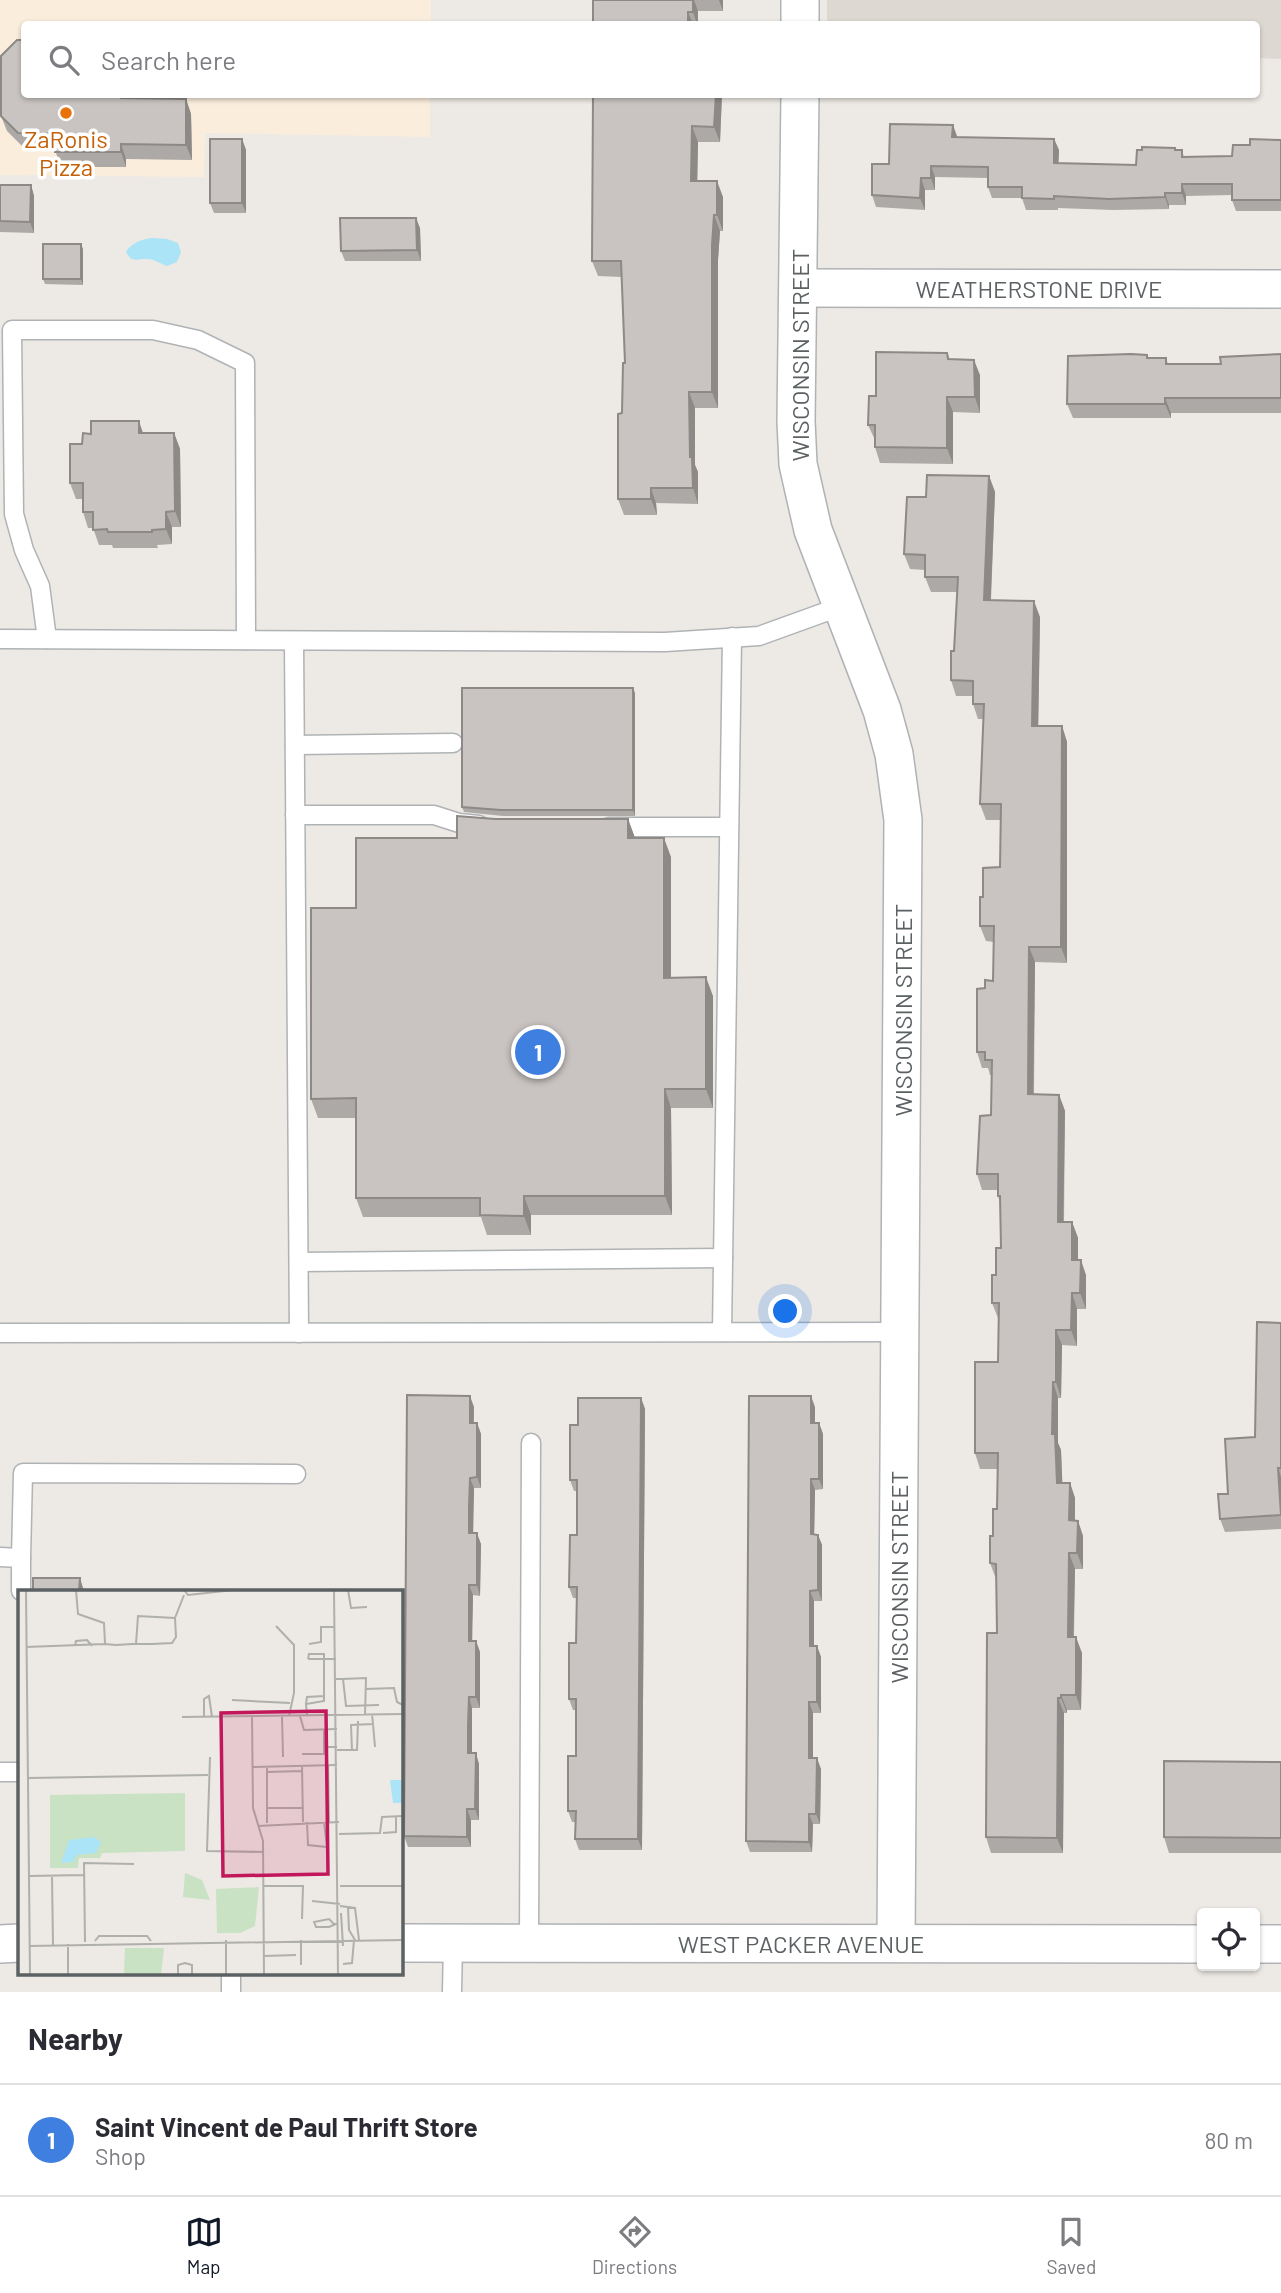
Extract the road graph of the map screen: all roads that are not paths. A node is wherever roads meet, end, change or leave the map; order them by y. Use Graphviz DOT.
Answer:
graph roads {
  1 [pos="800,0"];
  2 [pos="800,21"];
  3 [pos="800,98"];
  4 [pos="798,288"];
  5 [pos="1281,289"];
  6 [pos="842,606"];
  7 [pos="732,637"];
  8 [pos="0,639"];
  9 [pos="47,639"];
  10 [pos="246,640"];
  11 [pos="294,640"];
  12 [pos="453,743"];
  13 [pos="295,745"];
  14 [pos="295,815"];
  15 [pos="491,826"];
  16 [pos="596,827"];
  17 [pos="729,827"];
  18 [pos="723,1258"];
  19 [pos="299,1262"];
  20 [pos="722,1332"];
  21 [pos="900,1332"];
  22 [pos="0,1333"];
  23 [pos="299,1333"];
  24 [pos="531,1443"];
  25 [pos="296,1474"];
  26 [pos="0,1557"];
  27 [pos="21,1558"];
  28 [pos="21,1590"];
  29 [pos="0,1772"];
  30 [pos="18,1772"];
  31 [pos="18,1943"];
  32 [pos="402,1943"];
  33 [pos="453,1943"];
  34 [pos="896,1943"];
  35 [pos="0,1944"];
  36 [pos="529,1944"];
  37 [pos="1197,1944"];
  38 [pos="1260,1944"];
  39 [pos="1281,1944"];
  40 [pos="231,1974"];
  41 [pos="231,1992"];
  42 [pos="452,1992"];
  1 -- 2 [label="street"];
  3 -- 4 [label="street, WISCONSIN STREET"];
  4 -- 5 [label="street, WEATHERSTONE DRIVE"];
  4 -- 6 [label="street, WISCONSIN STREET"];
  6 -- 7 [label="lane"];
  6 -- 21 [label="street, WISCONSIN STREET"];
  7 -- 11 [label="lane"];
  7 -- 17 [label="lane"];
  8 -- 9 [label="lane"];
  9 -- 10 [label="lane"];
  9 -- 10 [label="lane"];
  10 -- 11 [label="lane"];
  11 -- 13 [label="lane"];
  12 -- 13 [label="lane"];
  13 -- 14 [label="lane"];
  14 -- 15 [label="lane"];
  14 -- 19 [label="lane"];
  16 -- 17 [label="lane"];
  17 -- 18 [label="lane"];
  18 -- 19 [label="lane"];
  18 -- 20 [label="lane"];
  19 -- 23 [label="lane"];
  20 -- 21 [label="lane"];
  20 -- 23 [label="lane"];
  21 -- 34 [label="street, WISCONSIN STREET"];
  22 -- 23 [label="lane"];
  24 -- 36 [label="lane"];
  25 -- 27 [label="lane"];
  26 -- 27 [label="lane"];
  27 -- 28 [label="lane"];
  29 -- 30 [label="lane"];
  31 -- 35 [label="street"];
  32 -- 33 [label="street, WEST PACKER AVENUE"];
  33 -- 36 [label="street, WEST PACKER AVENUE"];
  33 -- 42 [label="lane"];
  34 -- 36 [label="street, WEST PACKER AVENUE"];
  34 -- 37 [label="street, WEST PACKER AVENUE"];
  38 -- 39 [label="street"];
  40 -- 41 [label="lane"];
}
